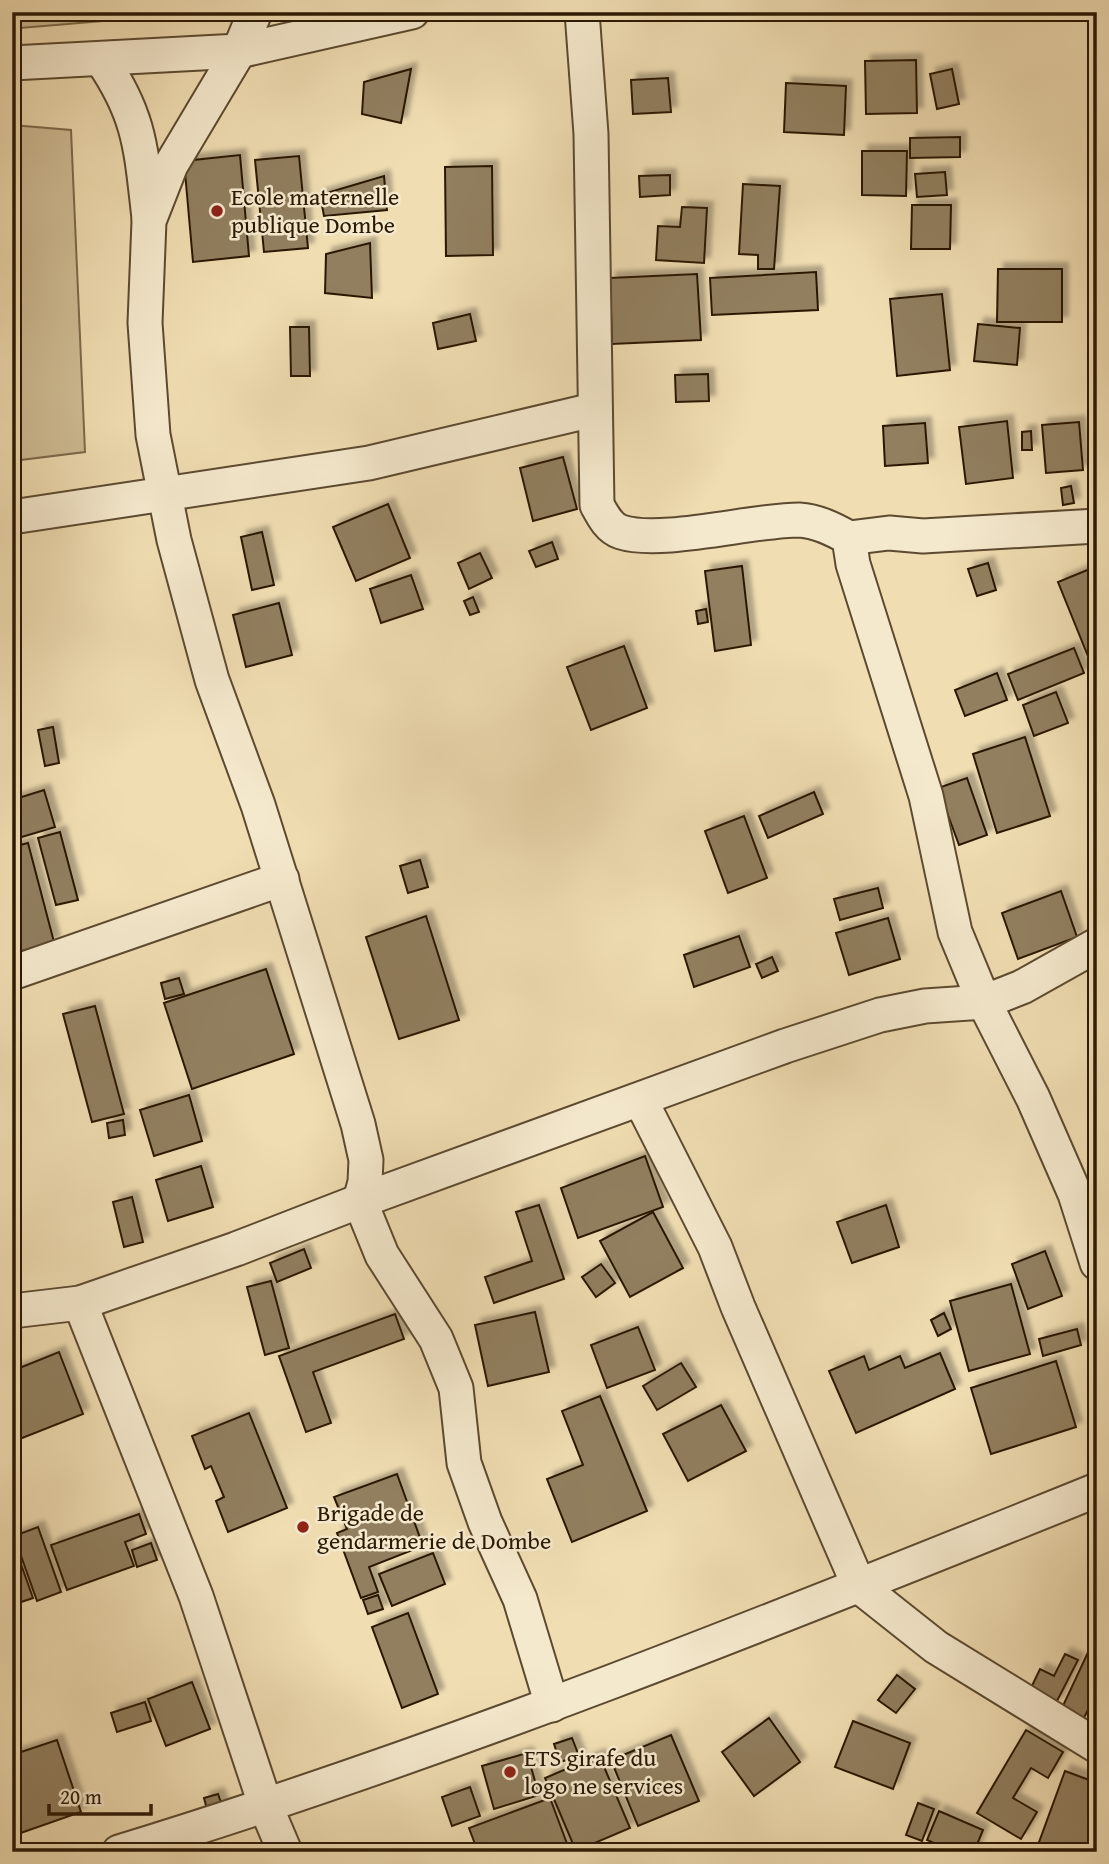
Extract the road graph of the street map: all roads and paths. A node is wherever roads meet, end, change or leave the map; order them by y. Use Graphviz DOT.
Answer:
graph roads {
  1 [pos="256,12"];
  2 [pos="412,12"];
  3 [pos="582,12"];
  4 [pos="239,51"];
  5 [pos="102,59"];
  6 [pos="12,63"];
  7 [pos="149,221"];
  8 [pos="593,410"];
  9 [pos="163,493"];
  10 [pos="12,517"];
  11 [pos="1097,526"];
  12 [pos="849,538"];
  13 [pos="282,879"];
  14 [pos="1097,945"];
  15 [pos="12,973"];
  16 [pos="984,1002"];
  17 [pos="641,1101"];
  18 [pos="360,1201"];
  19 [pos="1097,1262"];
  20 [pos="80,1303"];
  21 [pos="12,1311"];
  22 [pos="1097,1490"];
  23 [pos="859,1586"];
  24 [pos="552,1705"];
  25 [pos="1097,1746"];
  26 [pos="266,1807"];
  27 [pos="119,1852"];
  28 [pos="285,1852"];
  1 -- 4 [label="street"];
  2 -- 4 [label="street"];
  3 -- 8 [label="street"];
  4 -- 5 [label="street"];
  4 -- 7 [label="street"];
  5 -- 6 [label="street"];
  5 -- 7 [label="street"];
  7 -- 9 [label="street"];
  8 -- 9 [label="street"];
  8 -- 12 [label="street"];
  9 -- 10 [label="street"];
  9 -- 13 [label="street"];
  11 -- 12 [label="street"];
  12 -- 16 [label="street"];
  13 -- 15 [label="street"];
  13 -- 18 [label="street"];
  14 -- 16 [label="street"];
  16 -- 17 [label="street"];
  16 -- 19 [label="street"];
  17 -- 18 [label="street"];
  17 -- 23 [label="street"];
  18 -- 20 [label="street"];
  18 -- 24 [label="street"];
  20 -- 21 [label="street"];
  20 -- 26 [label="street"];
  22 -- 23 [label="street"];
  23 -- 24 [label="street"];
  23 -- 25 [label="street"];
  24 -- 26 [label="street"];
  26 -- 27 [label="street"];
  26 -- 28 [label="street"];
}
